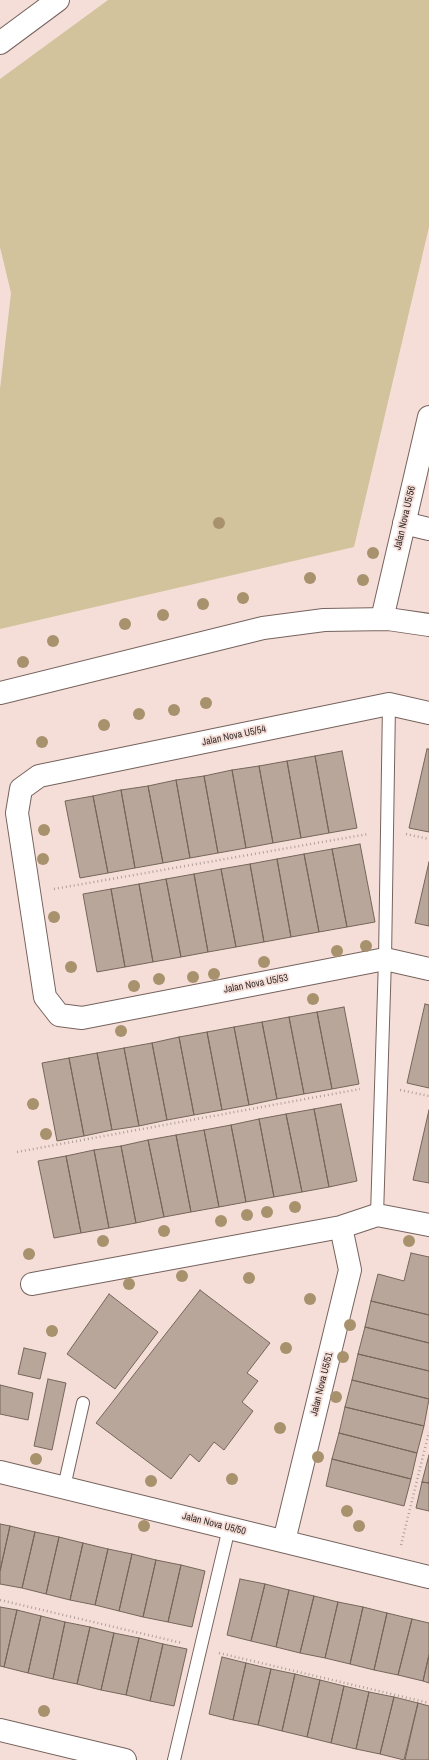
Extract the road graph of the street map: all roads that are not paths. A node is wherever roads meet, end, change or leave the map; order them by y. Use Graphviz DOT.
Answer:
graph roads {
  1 [pos="58,0"];
  2 [pos="0,44"];
  3 [pos="429,416"];
  4 [pos="404,523"];
  5 [pos="429,529"];
  6 [pos="382,619"];
  7 [pos="429,625"];
  8 [pos="0,693"];
  9 [pos="389,704"];
  10 [pos="429,713"];
  11 [pos="39,776"];
  12 [pos="385,959"];
  13 [pos="429,969"];
  14 [pos="377,1215"];
  15 [pos="429,1225"];
  16 [pos="341,1227"];
  17 [pos="32,1284"];
  18 [pos="83,1403"];
  19 [pos="0,1472"];
  20 [pos="64,1487"];
  21 [pos="229,1528"];
  22 [pos="284,1541"];
  23 [pos="429,1577"];
  24 [pos="0,1730"];
  25 [pos="125,1760"];
  26 [pos="174,1760"];
  1 -- 2 [label="street"];
  3 -- 4 [label="street, Jalan Nova U5/56"];
  4 -- 5 [label="street"];
  4 -- 6 [label="street, Jalan Nova U5/56"];
  6 -- 7 [label="street"];
  6 -- 8 [label="street"];
  9 -- 10 [label="street, Jalan Nova U5/54"];
  9 -- 11 [label="street, Jalan Nova U5/54"];
  9 -- 12 [label="lane"];
  11 -- 12 [label="street, Jalan Nova U5/53"];
  12 -- 13 [label="street, Jalan Nova U5/53"];
  12 -- 14 [label="lane"];
  14 -- 15 [label="street"];
  14 -- 16 [label="street"];
  16 -- 17 [label="street"];
  16 -- 22 [label="street, Jalan Nova U5/51"];
  18 -- 20 [label="lane"];
  19 -- 20 [label="street, Jalan Nova U5/50"];
  20 -- 21 [label="street, Jalan Nova U5/50"];
  21 -- 22 [label="street, Jalan Nova U5/50"];
  21 -- 26 [label="lane"];
  22 -- 23 [label="street, Jalan Nova U5/50"];
  24 -- 25 [label="street"];
}
